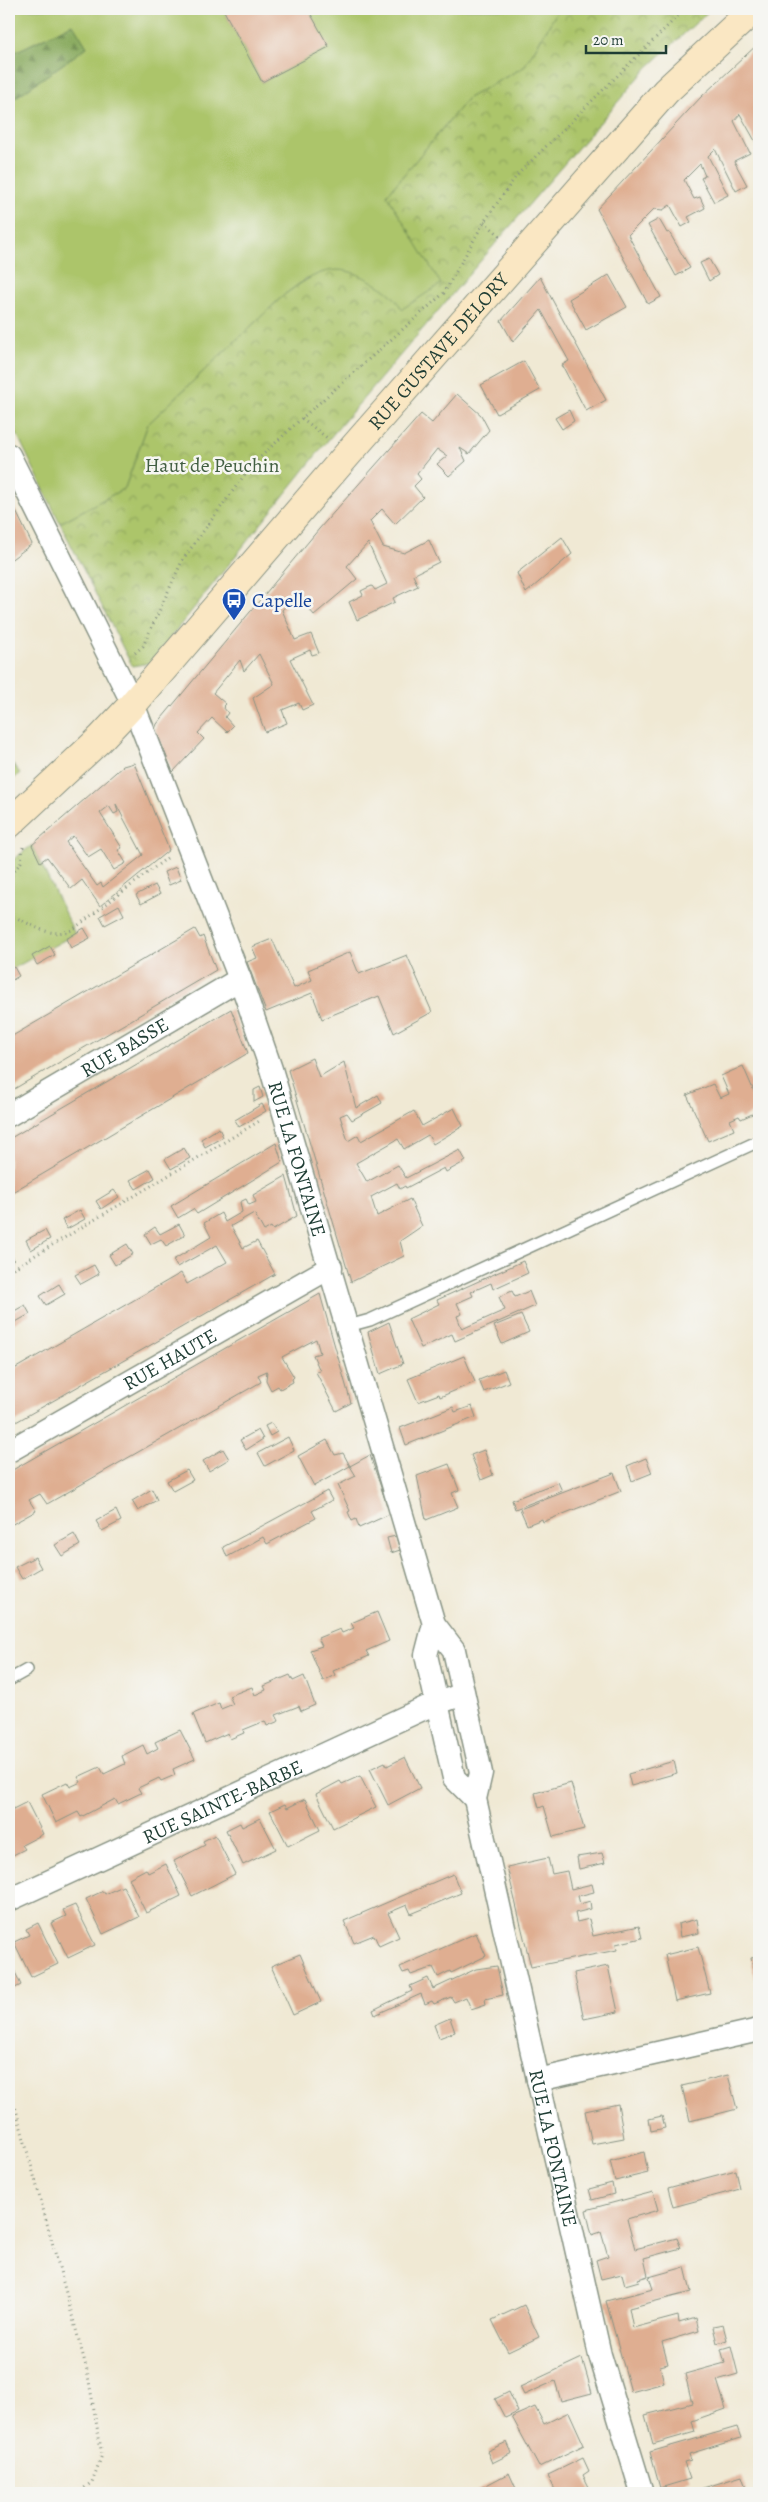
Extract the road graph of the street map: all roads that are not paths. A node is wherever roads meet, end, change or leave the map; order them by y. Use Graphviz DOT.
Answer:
graph roads {
  1 [pos="754,9"];
  2 [pos="9,455"];
  3 [pos="133,704"];
  4 [pos="9,824"];
  5 [pos="240,979"];
  6 [pos="9,1115"];
  7 [pos="759,1141"];
  8 [pos="331,1267"];
  9 [pos="348,1326"];
  10 [pos="9,1451"];
  11 [pos="434,1624"];
  12 [pos="27,1670"];
  13 [pos="9,1680"];
  14 [pos="463,1694"];
  15 [pos="437,1703"];
  16 [pos="475,1799"];
  17 [pos="9,1900"];
  18 [pos="759,2030"];
  19 [pos="538,2080"];
  20 [pos="642,2493"];
  1 -- 3 [label="main road, RUE GUSTAVE DELORY"];
  2 -- 3 [label="street, RUE LA FONTAINE"];
  3 -- 4 [label="main road, RUE GUSTAVE DELORY"];
  3 -- 5 [label="street, RUE LA FONTAINE"];
  5 -- 6 [label="street, RUE BASSE"];
  5 -- 8 [label="street, RUE LA FONTAINE"];
  7 -- 9 [label="lane"];
  8 -- 9 [label="street, RUE LA FONTAINE"];
  8 -- 10 [label="street, RUE HAUTE"];
  9 -- 11 [label="street, RUE LA FONTAINE"];
  11 -- 14 [label="street, RUE LA FONTAINE"];
  11 -- 15 [label="street"];
  12 -- 13 [label="lane"];
  14 -- 15 [label="street, RUE SAINTE-BARBE"];
  14 -- 16 [label="street, RUE LA FONTAINE"];
  15 -- 16 [label="street"];
  15 -- 17 [label="street, RUE SAINTE-BARBE"];
  16 -- 19 [label="street, RUE LA FONTAINE"];
  18 -- 19 [label="street"];
  19 -- 20 [label="street, RUE LA FONTAINE"];
}
